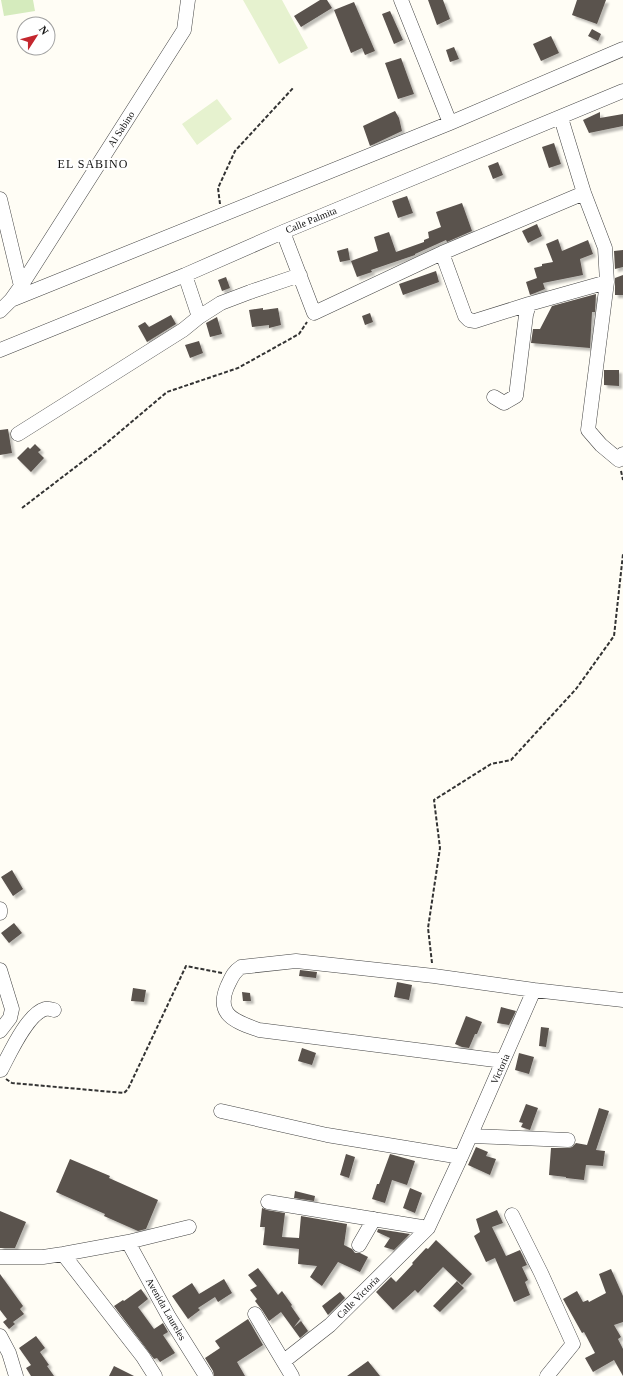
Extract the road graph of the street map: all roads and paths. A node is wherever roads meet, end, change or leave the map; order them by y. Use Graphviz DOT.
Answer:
graph roads {
  1 [pos="188,0"];
  2 [pos="400,0"];
  3 [pos="623,49"];
  4 [pos="294,87"];
  5 [pos="623,91"];
  6 [pos="561,118"];
  7 [pos="450,123"];
  8 [pos="584,193"];
  9 [pos="0,199"];
  10 [pos="221,216"];
  11 [pos="283,232"];
  12 [pos="442,253"];
  13 [pos="185,275"];
  14 [pos="300,275"];
  15 [pos="607,282"];
  16 [pos="21,286"];
  17 [pos="11,300"];
  18 [pos="529,304"];
  19 [pos="0,311"];
  20 [pos="314,313"];
  21 [pos="199,317"];
  22 [pos="0,350"];
  23 [pos="494,397"];
  24 [pos="18,434"];
  25 [pos="623,454"];
  26 [pos="22,508"];
  27 [pos="623,554"];
  28 [pos="0,909"];
  29 [pos="0,913"];
  30 [pos="0,970"];
  31 [pos="233,975"];
  32 [pos="434,976"];
  33 [pos="534,990"];
  34 [pos="623,1000"];
  35 [pos="54,1010"];
  36 [pos="0,1031"];
  37 [pos="503,1061"];
  38 [pos="0,1070"];
  39 [pos="221,1111"];
  40 [pos="471,1136"];
  41 [pos="568,1140"];
  42 [pos="461,1157"];
  43 [pos="268,1202"];
  44 [pos="512,1215"];
  45 [pos="374,1219"];
  46 [pos="189,1227"];
  47 [pos="428,1228"];
  48 [pos="128,1242"];
  49 [pos="359,1244"];
  50 [pos="63,1254"];
  51 [pos="0,1257"];
  52 [pos="256,1314"];
  53 [pos="0,1336"];
  54 [pos="284,1361"];
  55 [pos="16,1376"];
  56 [pos="155,1376"];
  57 [pos="206,1376"];
  58 [pos="292,1376"];
  59 [pos="547,1376"];
  1 -- 16 [label="street, Al Sabino"];
  2 -- 7 [label="street"];
  3 -- 7 [label="street"];
  4 -- 10 [label="path"];
  5 -- 6 [label="street, Calle Palmita"];
  6 -- 8 [label="street"];
  6 -- 11 [label="street, Calle Palmita"];
  7 -- 10 [label="street"];
  8 -- 12 [label="street"];
  8 -- 15 [label="street"];
  9 -- 16 [label="street"];
  10 -- 17 [label="street"];
  11 -- 13 [label="street, Calle Palmita"];
  11 -- 14 [label="street"];
  12 -- 18 [label="street"];
  12 -- 20 [label="street"];
  13 -- 21 [label="street"];
  13 -- 22 [label="street, Calle Palmita"];
  14 -- 20 [label="street"];
  14 -- 21 [label="street"];
  15 -- 18 [label="street"];
  15 -- 25 [label="street"];
  16 -- 17 [label="street, Al Sabino"];
  17 -- 19 [label="street, Al Sabino"];
  18 -- 23 [label="street"];
  20 -- 26 [label="path"];
  21 -- 24 [label="street"];
  27 -- 32 [label="path"];
  28 -- 29 [label="street"];
  30 -- 36 [label="street"];
  31 -- 32 [label="street"];
  31 -- 37 [label="street"];
  31 -- 38 [label="path"];
  32 -- 33 [label="street"];
  33 -- 34 [label="street"];
  33 -- 37 [label="street, Victoria"];
  35 -- 38 [label="street"];
  37 -- 40 [label="street, Victoria"];
  39 -- 42 [label="street"];
  40 -- 41 [label="street"];
  40 -- 42 [label="street, Victoria"];
  42 -- 47 [label="street, Victoria"];
  43 -- 45 [label="street"];
  44 -- 59 [label="street"];
  45 -- 47 [label="street"];
  45 -- 49 [label="street"];
  46 -- 48 [label="street"];
  47 -- 54 [label="street, Calle Victoria"];
  48 -- 50 [label="street"];
  48 -- 57 [label="street, Avenida Laureles"];
  50 -- 51 [label="street"];
  50 -- 56 [label="street"];
  52 -- 54 [label="street"];
  53 -- 55 [label="street"];
  54 -- 58 [label="street"];
}
